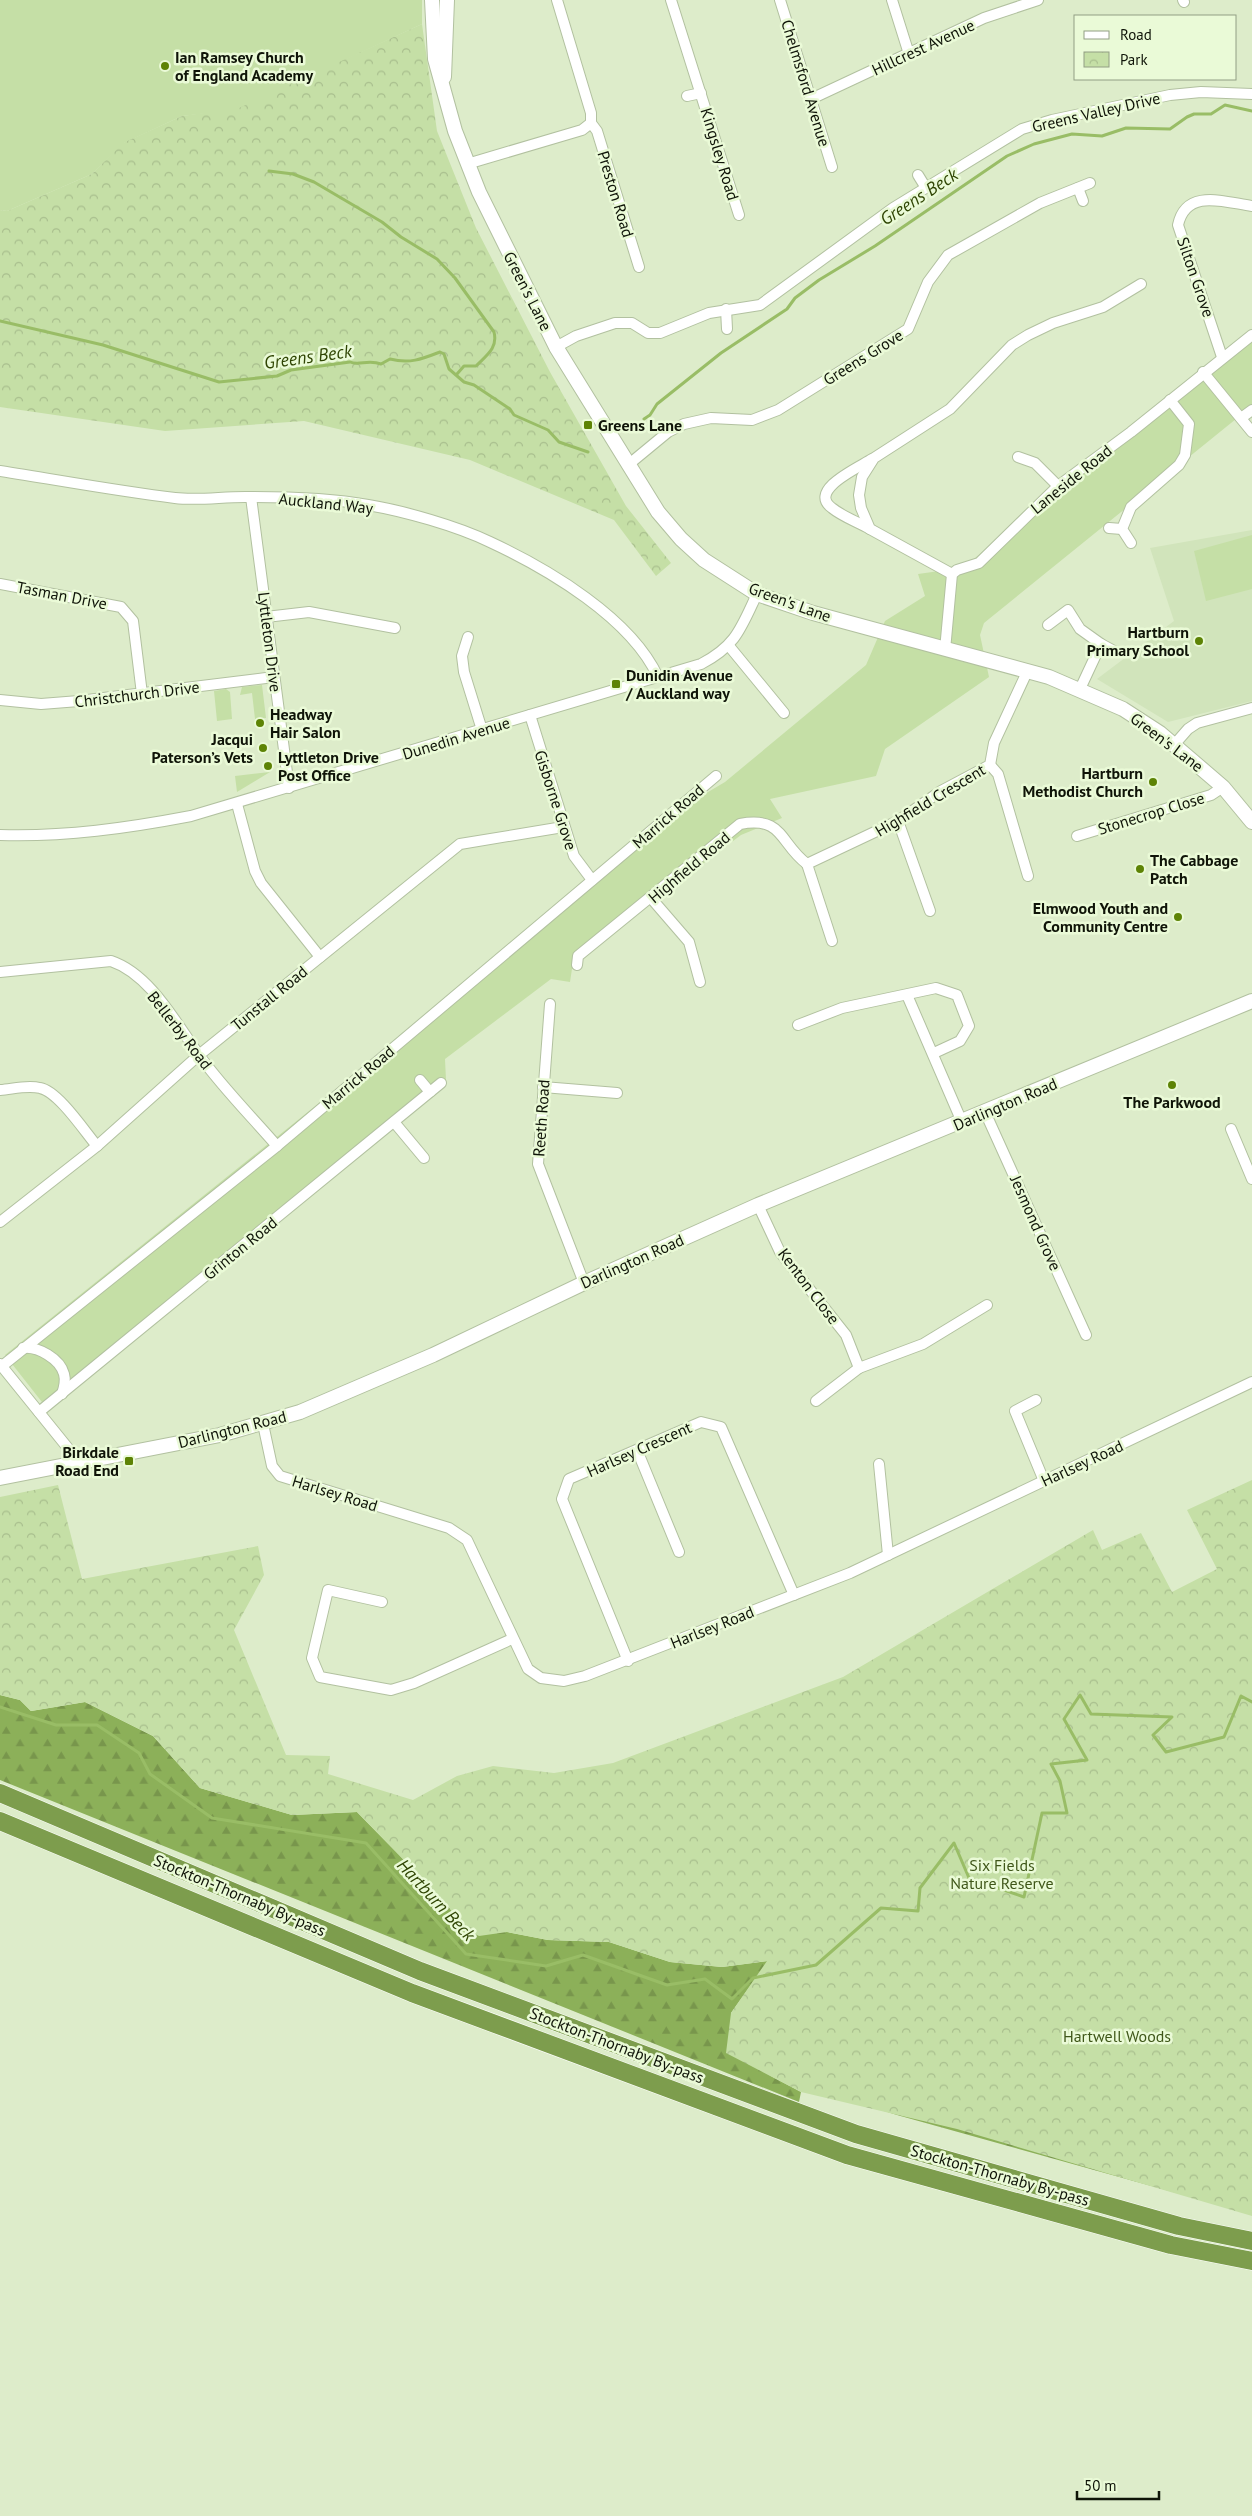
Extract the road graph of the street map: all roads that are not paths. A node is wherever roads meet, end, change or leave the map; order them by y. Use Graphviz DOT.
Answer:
graph roads {
  1 [pos="432,0"];
  2 [pos="447,0"];
  3 [pos="557,0"];
  4 [pos="671,0"];
  5 [pos="780,0"];
  6 [pos="892,0"];
  7 [pos="1038,0"];
  8 [pos="909,54"];
  9 [pos="444,86"];
  10 [pos="701,93"];
  11 [pos="1252,94"];
  12 [pos="687,96"];
  13 [pos="810,99"];
  14 [pos="591,123"];
  15 [pos="467,164"];
  16 [pos="832,167"];
  17 [pos="918,175"];
  18 [pos="1090,183"];
  19 [pos="926,188"];
  20 [pos="1078,188"];
  21 [pos="1083,201"];
  22 [pos="1252,206"];
  23 [pos="739,215"];
  24 [pos="639,267"];
  25 [pos="1141,284"];
  26 [pos="726,309"];
  27 [pos="727,329"];
  28 [pos="1252,335"];
  29 [pos="556,347"];
  30 [pos="1222,357"];
  31 [pos="1203,372"];
  32 [pos="1170,400"];
  33 [pos="1252,410"];
  34 [pos="1242,418"];
  35 [pos="1252,432"];
  36 [pos="1018,457"];
  37 [pos="874,458"];
  38 [pos="628,465"];
  39 [pos="0,471"];
  40 [pos="1058,486"];
  41 [pos="251,497"];
  42 [pos="1109,528"];
  43 [pos="870,529"];
  44 [pos="1122,529"];
  45 [pos="1131,543"];
  46 [pos="952,574"];
  47 [pos="0,584"];
  48 [pos="757,594"];
  49 [pos="266,617"];
  50 [pos="1048,626"];
  51 [pos="395,628"];
  52 [pos="468,637"];
  53 [pos="1102,644"];
  54 [pos="729,646"];
  55 [pos="945,650"];
  56 [pos="1114,651"];
  57 [pos="1027,672"];
  58 [pos="274,676"];
  59 [pos="658,677"];
  60 [pos="1080,689"];
  61 [pos="142,694"];
  62 [pos="0,700"];
  63 [pos="1252,708"];
  64 [pos="784,713"];
  65 [pos="530,715"];
  66 [pos="482,730"];
  67 [pos="1174,745"];
  68 [pos="990,765"];
  69 [pos="713,781"];
  70 [pos="1223,787"];
  71 [pos="289,788"];
  72 [pos="237,804"];
  73 [pos="898,821"];
  74 [pos="1252,822"];
  75 [pos="563,827"];
  76 [pos="0,835"];
  77 [pos="1077,836"];
  78 [pos="807,864"];
  79 [pos="1028,876"];
  80 [pos="592,880"];
  81 [pos="651,898"];
  82 [pos="930,911"];
  83 [pos="832,941"];
  84 [pos="320,957"];
  85 [pos="576,965"];
  86 [pos="0,972"];
  87 [pos="700,982"];
  88 [pos="907,995"];
  89 [pos="1252,1001"];
  90 [pos="550,1004"];
  91 [pos="798,1025"];
  92 [pos="934,1054"];
  93 [pos="199,1055"];
  94 [pos="420,1080"];
  95 [pos="441,1083"];
  96 [pos="543,1087"];
  97 [pos="0,1090"];
  98 [pos="430,1092"];
  99 [pos="617,1093"];
  100 [pos="985,1112"];
  101 [pos="394,1122"];
  102 [pos="962,1122"];
  103 [pos="1231,1129"];
  104 [pos="97,1146"];
  105 [pos="276,1146"];
  106 [pos="424,1158"];
  107 [pos="1252,1180"];
  108 [pos="758,1205"];
  109 [pos="0,1222"];
  110 [pos="584,1283"];
  111 [pos="987,1305"];
  112 [pos="1086,1335"];
  113 [pos="23,1348"];
  114 [pos="1,1365"];
  115 [pos="859,1368"];
  116 [pos="1252,1382"];
  117 [pos="62,1394"];
  118 [pos="1036,1400"];
  119 [pos="816,1401"];
  120 [pos="39,1412"];
  121 [pos="263,1424"];
  122 [pos="637,1450"];
  123 [pos="80,1463"];
  124 [pos="879,1464"];
  125 [pos="0,1478"];
  126 [pos="1044,1481"];
  127 [pos="679,1552"];
  128 [pos="888,1555"];
  129 [pos="794,1595"];
  130 [pos="382,1602"];
  131 [pos="512,1639"];
  132 [pos="628,1661"];
  133 [pos="0,1793"];
  134 [pos="0,1821"];
  135 [pos="1252,2241"];
  136 [pos="1252,2261"];
  1 -- 9 [label="street, Green's Lane"];
  2 -- 9 [label="street, Green's Lane"];
  3 -- 14 [label="street, Preston Road"];
  4 -- 10 [label="street, Kingsley Road"];
  5 -- 13 [label="street, Chelmsford Avenue"];
  6 -- 8 [label="street"];
  7 -- 8 [label="street, Hillcrest Avenue"];
  8 -- 13 [label="street, Hillcrest Avenue"];
  9 -- 15 [label="street, Green's Lane"];
  10 -- 12 [label="street, Kingsley Road"];
  10 -- 23 [label="street, Kingsley Road"];
  11 -- 19 [label="street, Greens Valley Drive"];
  13 -- 16 [label="street, Chelmsford Avenue"];
  14 -- 15 [label="street"];
  14 -- 24 [label="street, Preston Road"];
  15 -- 29 [label="street, Green's Lane"];
  17 -- 19 [label="street"];
  18 -- 20 [label="street, Greens Grove"];
  19 -- 26 [label="street, Greens Valley Drive"];
  20 -- 21 [label="street"];
  20 -- 38 [label="street, Greens Grove"];
  22 -- 30 [label="street, Silton Grove"];
  25 -- 37 [label="street"];
  26 -- 27 [label="street"];
  26 -- 29 [label="street, Greens Valley Drive"];
  28 -- 30 [label="street, Laneside Road"];
  29 -- 38 [label="street, Green's Lane"];
  30 -- 31 [label="street, Laneside Road"];
  31 -- 32 [label="street, Laneside Road"];
  31 -- 34 [label="street"];
  32 -- 40 [label="street, Laneside Road"];
  32 -- 44 [label="street"];
  33 -- 34 [label="street"];
  34 -- 35 [label="street"];
  36 -- 40 [label="street"];
  37 -- 43 [label="street"];
  37 -- 43 [label="street"];
  38 -- 48 [label="street, Green's Lane"];
  39 -- 41 [label="street, Auckland Way"];
  40 -- 46 [label="street, Laneside Road"];
  41 -- 49 [label="street, Lyttleton Drive"];
  41 -- 59 [label="street, Auckland Way"];
  42 -- 44 [label="street"];
  43 -- 46 [label="street"];
  44 -- 45 [label="street"];
  46 -- 55 [label="street"];
  47 -- 61 [label="street, Tasman Drive"];
  48 -- 54 [label="street, Dunedin Avenue"];
  48 -- 55 [label="street, Green's Lane"];
  49 -- 51 [label="street"];
  49 -- 58 [label="street, Lyttleton Drive"];
  50 -- 53 [label="street"];
  52 -- 66 [label="street"];
  53 -- 56 [label="street"];
  53 -- 60 [label="street"];
  54 -- 59 [label="street, Dunedin Avenue"];
  54 -- 64 [label="street"];
  55 -- 57 [label="street, Green's Lane"];
  57 -- 60 [label="street, Green's Lane"];
  57 -- 68 [label="street, Highfield Crescent"];
  58 -- 61 [label="street, Christchurch Drive"];
  58 -- 71 [label="street, Lyttleton Drive"];
  59 -- 65 [label="street, Dunedin Avenue"];
  60 -- 67 [label="street, Green's Lane"];
  61 -- 62 [label="street, Christchurch Drive"];
  63 -- 67 [label="street"];
  65 -- 66 [label="street, Dunedin Avenue"];
  65 -- 75 [label="street, Gisborne Grove"];
  66 -- 71 [label="street, Dunedin Avenue"];
  67 -- 70 [label="street, Green's Lane"];
  68 -- 73 [label="street, Highfield Crescent"];
  68 -- 79 [label="street"];
  69 -- 80 [label="street, Marrick Road"];
  70 -- 74 [label="street, Green's Lane"];
  70 -- 77 [label="street, Stonecrop Close"];
  71 -- 72 [label="street, Dunedin Avenue"];
  72 -- 76 [label="street, Dunedin Avenue"];
  72 -- 84 [label="street"];
  73 -- 78 [label="street, Highfield Crescent"];
  73 -- 82 [label="street"];
  75 -- 80 [label="street, Gisborne Grove"];
  75 -- 84 [label="street, Tunstall Road"];
  78 -- 81 [label="street, Highfield Road"];
  78 -- 83 [label="street"];
  80 -- 105 [label="street, Marrick Road"];
  81 -- 85 [label="street, Highfield Road"];
  81 -- 87 [label="street"];
  84 -- 93 [label="street, Tunstall Road"];
  86 -- 93 [label="street, Bellerby Road"];
  88 -- 91 [label="street"];
  88 -- 92 [label="street"];
  88 -- 92 [label="street"];
  89 -- 100 [label="street, Darlington Road"];
  90 -- 96 [label="street, Reeth Road"];
  92 -- 102 [label="street"];
  93 -- 104 [label="street, Tunstall Road"];
  93 -- 105 [label="street, Bellerby Road"];
  94 -- 98 [label="street"];
  95 -- 98 [label="street, Grinton Road"];
  96 -- 99 [label="street"];
  96 -- 110 [label="street, Reeth Road"];
  97 -- 104 [label="street"];
  98 -- 101 [label="street, Grinton Road"];
  100 -- 102 [label="street, Darlington Road"];
  100 -- 112 [label="street, Jesmond Grove"];
  101 -- 106 [label="street"];
  101 -- 117 [label="street, Grinton Road"];
  102 -- 108 [label="street, Darlington Road"];
  103 -- 107 [label="street"];
  104 -- 109 [label="street, Tunstall Road"];
  105 -- 113 [label="street, Marrick Road"];
  108 -- 110 [label="street, Darlington Road"];
  108 -- 115 [label="street, Kenton Close"];
  110 -- 121 [label="street, Darlington Road"];
  111 -- 115 [label="street"];
  113 -- 114 [label="street, Marrick Road"];
  113 -- 117 [label="street"];
  114 -- 120 [label="street"];
  115 -- 119 [label="street"];
  116 -- 126 [label="street, Harlsey Road"];
  117 -- 120 [label="street, Grinton Road"];
  118 -- 126 [label="street"];
  120 -- 123 [label="street"];
  121 -- 123 [label="street, Darlington Road"];
  121 -- 131 [label="street, Harlsey Road"];
  122 -- 127 [label="street"];
  122 -- 129 [label="street, Harlsey Crescent"];
  122 -- 132 [label="street, Harlsey Crescent"];
  123 -- 125 [label="street, Darlington Road"];
  124 -- 128 [label="street"];
  126 -- 128 [label="street, Harlsey Road"];
  128 -- 129 [label="street, Harlsey Road"];
  129 -- 132 [label="street, Harlsey Road"];
  130 -- 131 [label="street"];
  131 -- 132 [label="street, Harlsey Road"];
  133 -- 135 [label="highway, Stockton-Thornaby By-pass"];
  134 -- 136 [label="highway, Stockton-Thornaby By-pass"];
}
